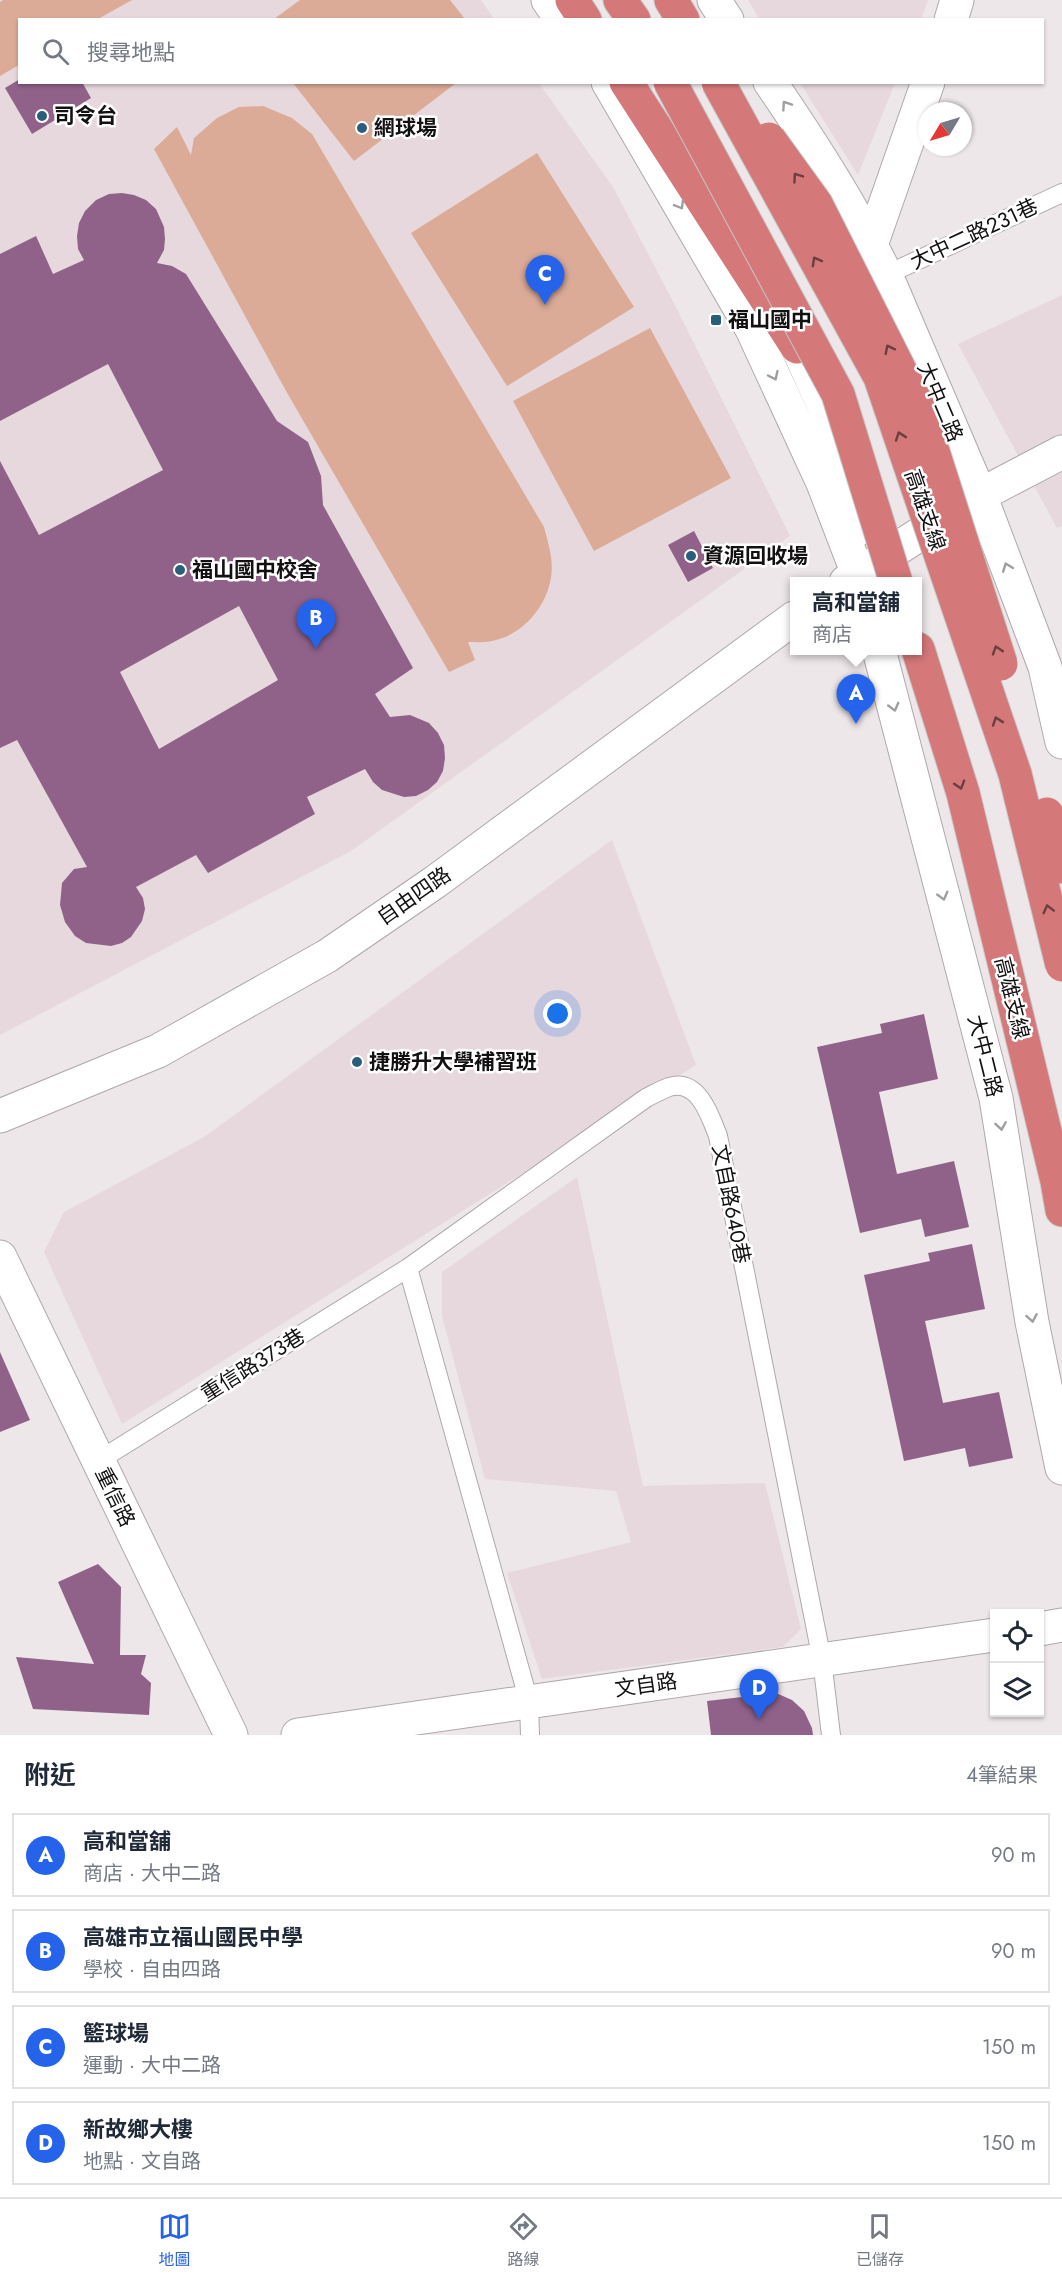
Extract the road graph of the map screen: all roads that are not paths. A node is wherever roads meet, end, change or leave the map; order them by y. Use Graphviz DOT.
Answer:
graph roads {
  1 [pos="548,0"];
  2 [pos="572,0"];
  3 [pos="586,0"];
  4 [pos="620,0"];
  5 [pos="714,0"];
  6 [pos="957,0"];
  7 [pos="561,18"];
  8 [pos="584,18"];
  9 [pos="598,18"];
  10 [pos="633,18"];
  11 [pos="726,18"];
  12 [pos="952,18"];
  13 [pos="609,84"];
  14 [pos="627,84"];
  15 [pos="644,84"];
  16 [pos="671,84"];
  17 [pos="719,84"];
  18 [pos="730,84"];
  19 [pos="771,84"];
  20 [pos="927,84"];
  21 [pos="1062,193"];
  22 [pos="871,244"];
  23 [pos="886,276"];
  24 [pos="797,347"];
  25 [pos="1062,452"];
  26 [pos="980,495"];
  27 [pos="854,577"];
  28 [pos="855,577"];
  29 [pos="858,577"];
  30 [pos="894,577"];
  31 [pos="790,622"];
  32 [pos="880,655"];
  33 [pos="920,655"];
  34 [pos="1062,742"];
  35 [pos="1062,867"];
  36 [pos="1062,965"];
  37 [pos="0,1116"];
  38 [pos="1062,1210"];
  39 [pos="0,1257"];
  40 [pos="408,1268"];
  41 [pos="98,1461"];
  42 [pos="1062,1468"];
  43 [pos="1062,1625"];
  44 [pos="1044,1628"];
  45 [pos="990,1636"];
  46 [pos="822,1660"];
  47 [pos="529,1702"];
  48 [pos="231,1735"];
  49 [pos="298,1735"];
  50 [pos="530,1735"];
  51 [pos="831,1735"];
  1 -- 7 [label="street"];
  2 -- 8 [label="highway"];
  3 -- 9 [label="street"];
  4 -- 10 [label="highway"];
  5 -- 11 [label="street"];
  6 -- 12 [label="street"];
  13 -- 27 [label="street, one-way"];
  14 -- 24 [label="highway"];
  15 -- 24 [label="street"];
  16 -- 30 [label="highway, bridge"];
  36 -- 17 [label="highway, 高雄支線, one-way, bridge"];
  35 -- 18 [label="highway, one-way, bridge"];
  22 -- 19 [label="street, 大中二路, one-way"];
  20 -- 22 [label="street"];
  21 -- 23 [label="lane, 大中二路231巷"];
  22 -- 23 [label="street, 大中二路"];
  23 -- 26 [label="street, 大中二路"];
  24 -- 28 [label="street"];
  25 -- 26 [label="street"];
  26 -- 29 [label="street"];
  34 -- 26 [label="street, 大中二路, one-way"];
  31 -- 37 [label="street, 自由四路"];
  32 -- 42 [label="street, 大中二路, one-way"];
  33 -- 38 [label="highway, 高雄支線, one-way"];
  39 -- 41 [label="street, 重信路"];
  40 -- 41 [label="lane, 重信路373巷"];
  40 -- 46 [label="lane, 文自路640巷"];
  40 -- 47 [label="lane"];
  41 -- 48 [label="street, 重信路"];
  43 -- 44 [label="street"];
  45 -- 46 [label="street, 文自路"];
  46 -- 47 [label="street, 文自路"];
  46 -- 51 [label="lane"];
  47 -- 49 [label="street, 文自路"];
  47 -- 50 [label="lane"];
}
